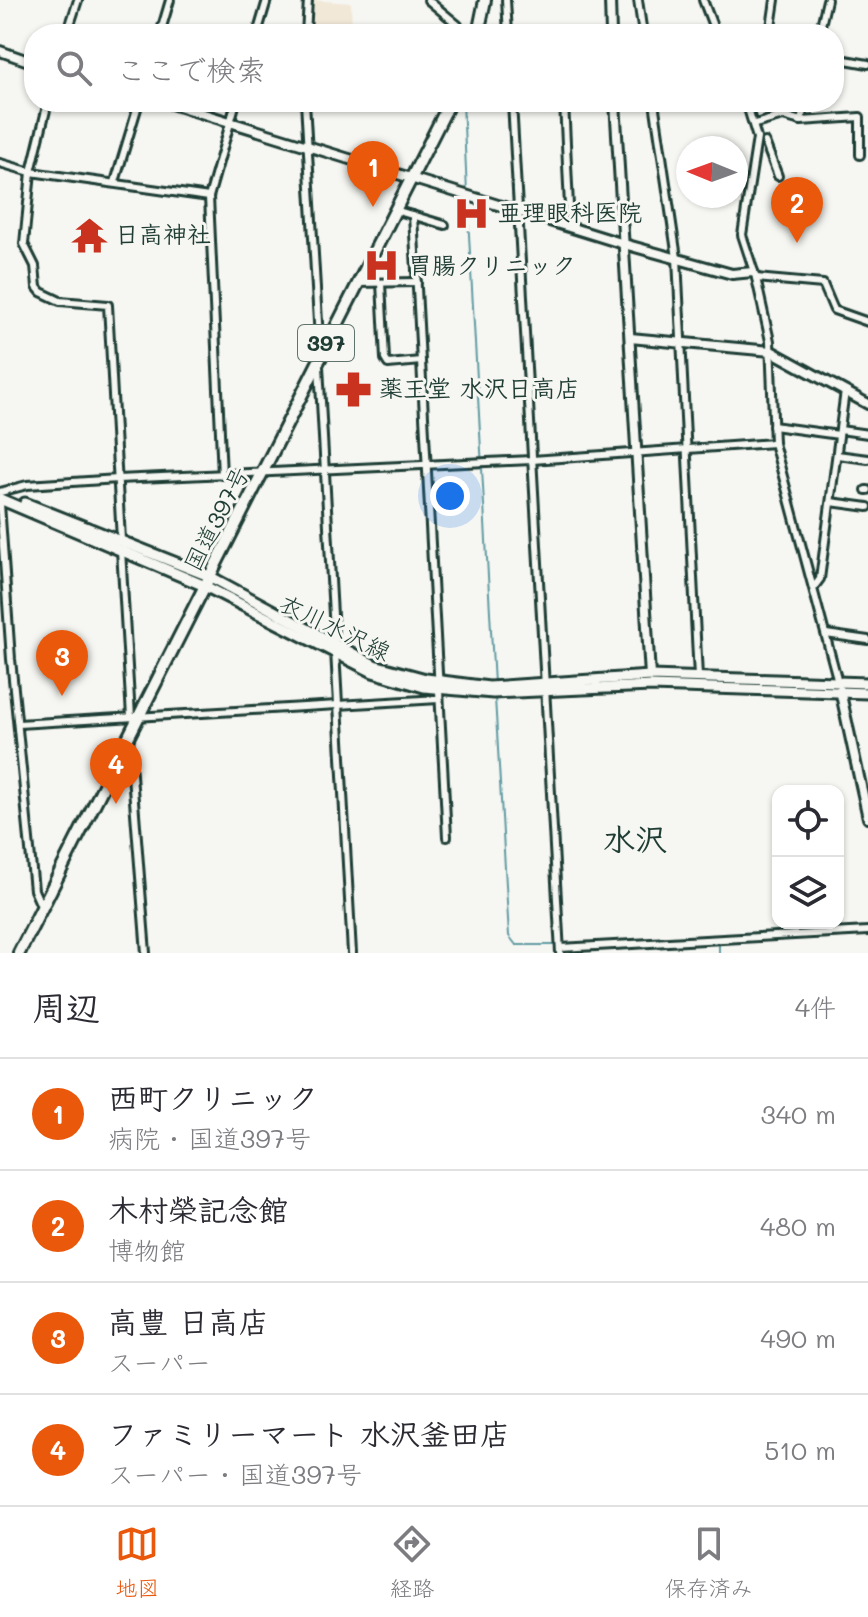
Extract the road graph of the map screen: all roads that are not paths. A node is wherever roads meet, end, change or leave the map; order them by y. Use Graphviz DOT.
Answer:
graph roads {
  1 [pos="78,0"];
  2 [pos="170,0"];
  3 [pos="257,0"];
  4 [pos="308,0"];
  5 [pos="428,0"];
  6 [pos="485,0"];
  7 [pos="506,0"];
  8 [pos="610,0"];
  9 [pos="638,0"];
  10 [pos="703,0"];
  11 [pos="775,0"];
  12 [pos="827,0"];
  13 [pos="267,1"];
  14 [pos="70,24"];
  15 [pos="163,24"];
  16 [pos="260,24"];
  17 [pos="307,24"];
  18 [pos="457,24"];
  19 [pos="480,24"];
  20 [pos="507,24"];
  21 [pos="611,24"];
  22 [pos="642,24"];
  23 [pos="712,24"];
  24 [pos="771,24"];
  25 [pos="821,24"];
  26 [pos="0,51"];
  27 [pos="24,59"];
  28 [pos="844,60"];
  29 [pos="868,64"];
  30 [pos="46,112"];
  31 [pos="136,112"];
  32 [pos="198,112"];
  33 [pos="233,112"];
  34 [pos="305,112"];
  35 [pos="445,112"];
  36 [pos="512,112"];
  37 [pos="564,112"];
  38 [pos="616,112"];
  39 [pos="655,112"];
  40 [pos="750,112"];
  41 [pos="803,112"];
  42 [pos="801,121"];
  43 [pos="230,122"];
  44 [pos="755,124"];
  45 [pos="765,142"];
  46 [pos="307,145"];
  47 [pos="860,155"];
  48 [pos="0,163"];
  49 [pos="31,172"];
  50 [pos="412,176"];
  51 [pos="778,176"];
  52 [pos="115,182"];
  53 [pos="209,197"];
  54 [pos="395,210"];
  55 [pos="517,210"];
  56 [pos="413,215"];
  57 [pos="445,225"];
  58 [pos="570,227"];
  59 [pos="624,244"];
  60 [pos="677,258"];
  61 [pos="755,275"];
  62 [pos="417,282"];
  63 [pos="381,283"];
  64 [pos="356,284"];
  65 [pos="868,322"];
  66 [pos="630,338"];
  67 [pos="680,342"];
  68 [pos="771,351"];
  69 [pos="319,357"];
  70 [pos="421,361"];
  71 [pos="845,391"];
  72 [pos="868,404"];
  73 [pos="773,426"];
  74 [pos="840,433"];
  75 [pos="868,434"];
  76 [pos="774,443"];
  77 [pos="687,447"];
  78 [pos="636,451"];
  79 [pos="837,455"];
  80 [pos="868,459"];
  81 [pos="532,460"];
  82 [pos="425,465"];
  83 [pos="323,468"];
  84 [pos="263,472"];
  85 [pos="222,475"];
  86 [pos="118,479"];
  87 [pos="0,497"];
  88 [pos="831,502"];
  89 [pos="868,507"];
  90 [pos="121,545"];
  91 [pos="207,581"];
  92 [pos="814,587"];
  93 [pos="826,634"];
  94 [pos="868,640"];
  95 [pos="337,650"];
  96 [pos="11,659"];
  97 [pos="0,660"];
  98 [pos="650,676"];
  99 [pos="698,677"];
  100 [pos="838,679"];
  101 [pos="868,683"];
  102 [pos="544,687"];
  103 [pos="439,689"];
  104 [pos="840,690"];
  105 [pos="868,693"];
  106 [pos="338,706"];
  107 [pos="136,716"];
  108 [pos="18,724"];
  109 [pos="129,736"];
  110 [pos="864,777"];
  111 [pos="868,818"];
  112 [pos="447,837"];
  113 [pos="42,908"];
  114 [pos="868,931"];
  115 [pos="560,950"];
  116 [pos="19,953"];
  117 [pos="146,953"];
  118 [pos="352,953"];
  1 -- 14 [label="street"];
  2 -- 15 [label="street"];
  3 -- 13 [label="street"];
  4 -- 17 [label="street"];
  5 -- 18 [label="street"];
  6 -- 19 [label="highway"];
  7 -- 20 [label="street"];
  8 -- 21 [label="street"];
  9 -- 22 [label="street"];
  10 -- 23 [label="street"];
  11 -- 24 [label="street"];
  12 -- 25 [label="street"];
  13 -- 16 [label="street"];
  26 -- 27 [label="street"];
  28 -- 29 [label="street"];
  30 -- 49 [label="street"];
  31 -- 52 [label="street"];
  32 -- 43 [label="street"];
  33 -- 43 [label="street"];
  34 -- 46 [label="street"];
  35 -- 50 [label="highway, 国道397号 / 397"];
  36 -- 55 [label="street"];
  37 -- 58 [label="street"];
  38 -- 59 [label="street"];
  39 -- 60 [label="street"];
  40 -- 44 [label="street"];
  41 -- 42 [label="street"];
  42 -- 44 [label="street"];
  42 -- 47 [label="street"];
  43 -- 46 [label="street"];
  43 -- 53 [label="street"];
  44 -- 61 [label="street"];
  45 -- 51 [label="street"];
  46 -- 50 [label="street"];
  46 -- 69 [label="street"];
  48 -- 49 [label="street"];
  49 -- 52 [label="street"];
  49 -- 86 [label="street"];
  50 -- 54 [label="highway, 国道397号 / 397"];
  50 -- 55 [label="street"];
  52 -- 53 [label="street"];
  53 -- 85 [label="street"];
  54 -- 56 [label="street"];
  54 -- 64 [label="highway, 国道397号 / 397"];
  55 -- 58 [label="street"];
  55 -- 81 [label="street"];
  56 -- 57 [label="street"];
  56 -- 62 [label="street"];
  58 -- 59 [label="street"];
  59 -- 60 [label="street"];
  59 -- 66 [label="street"];
  60 -- 61 [label="street"];
  60 -- 67 [label="street"];
  61 -- 65 [label="street"];
  61 -- 68 [label="street"];
  62 -- 63 [label="street"];
  62 -- 70 [label="street"];
  63 -- 64 [label="street"];
  63 -- 70 [label="street"];
  64 -- 69 [label="highway, 国道397号 / 397"];
  66 -- 67 [label="street"];
  66 -- 78 [label="street"];
  67 -- 68 [label="street"];
  67 -- 77 [label="street"];
  68 -- 71 [label="street"];
  68 -- 73 [label="street"];
  69 -- 83 [label="street"];
  69 -- 84 [label="highway, 国道397号 / 397"];
  70 -- 82 [label="street"];
  71 -- 72 [label="street"];
  71 -- 74 [label="street"];
  73 -- 74 [label="street"];
  73 -- 76 [label="street"];
  74 -- 75 [label="street"];
  74 -- 79 [label="street"];
  76 -- 77 [label="street"];
  76 -- 92 [label="street"];
  77 -- 78 [label="street"];
  77 -- 99 [label="street"];
  78 -- 81 [label="street"];
  78 -- 98 [label="street"];
  79 -- 80 [label="street"];
  79 -- 88 [label="street"];
  81 -- 82 [label="street"];
  81 -- 102 [label="street"];
  82 -- 83 [label="street"];
  82 -- 103 [label="street"];
  83 -- 84 [label="street"];
  83 -- 95 [label="street"];
  84 -- 85 [label="street"];
  84 -- 91 [label="highway, 国道397号 / 397"];
  85 -- 86 [label="street"];
  86 -- 87 [label="street"];
  86 -- 90 [label="street"];
  87 -- 90 [label="main road, 衣川水沢線"];
  87 -- 96 [label="street"];
  88 -- 89 [label="street"];
  88 -- 92 [label="street"];
  90 -- 91 [label="main road, 衣川水沢線"];
  90 -- 107 [label="street"];
  91 -- 95 [label="main road, 衣川水沢線"];
  91 -- 107 [label="highway, 国道397号 / 397"];
  92 -- 93 [label="street"];
  93 -- 94 [label="street"];
  93 -- 100 [label="street"];
  95 -- 103 [label="main road, 衣川水沢線"];
  95 -- 106 [label="street"];
  96 -- 97 [label="street"];
  96 -- 108 [label="street"];
  98 -- 99 [label="main road, 衣川水沢線"];
  98 -- 102 [label="main road, 衣川水沢線"];
  99 -- 100 [label="main road, 衣川水沢線"];
  100 -- 101 [label="main road, 衣川水沢線"];
  100 -- 104 [label="street"];
  102 -- 103 [label="main road, 衣川水沢線"];
  102 -- 104 [label="main road, 衣川水沢線"];
  102 -- 115 [label="street"];
  103 -- 106 [label="street"];
  103 -- 112 [label="street"];
  104 -- 105 [label="main road, 衣川水沢線"];
  104 -- 110 [label="street"];
  106 -- 107 [label="street"];
  106 -- 118 [label="street"];
  107 -- 108 [label="street"];
  107 -- 109 [label="highway, 国道397号 / 397"];
  108 -- 113 [label="street"];
  109 -- 113 [label="highway, 国道397号 / 397"];
  109 -- 117 [label="street"];
  110 -- 111 [label="street"];
  113 -- 116 [label="highway, 国道397号 / 397"];
  114 -- 115 [label="street"];
}
